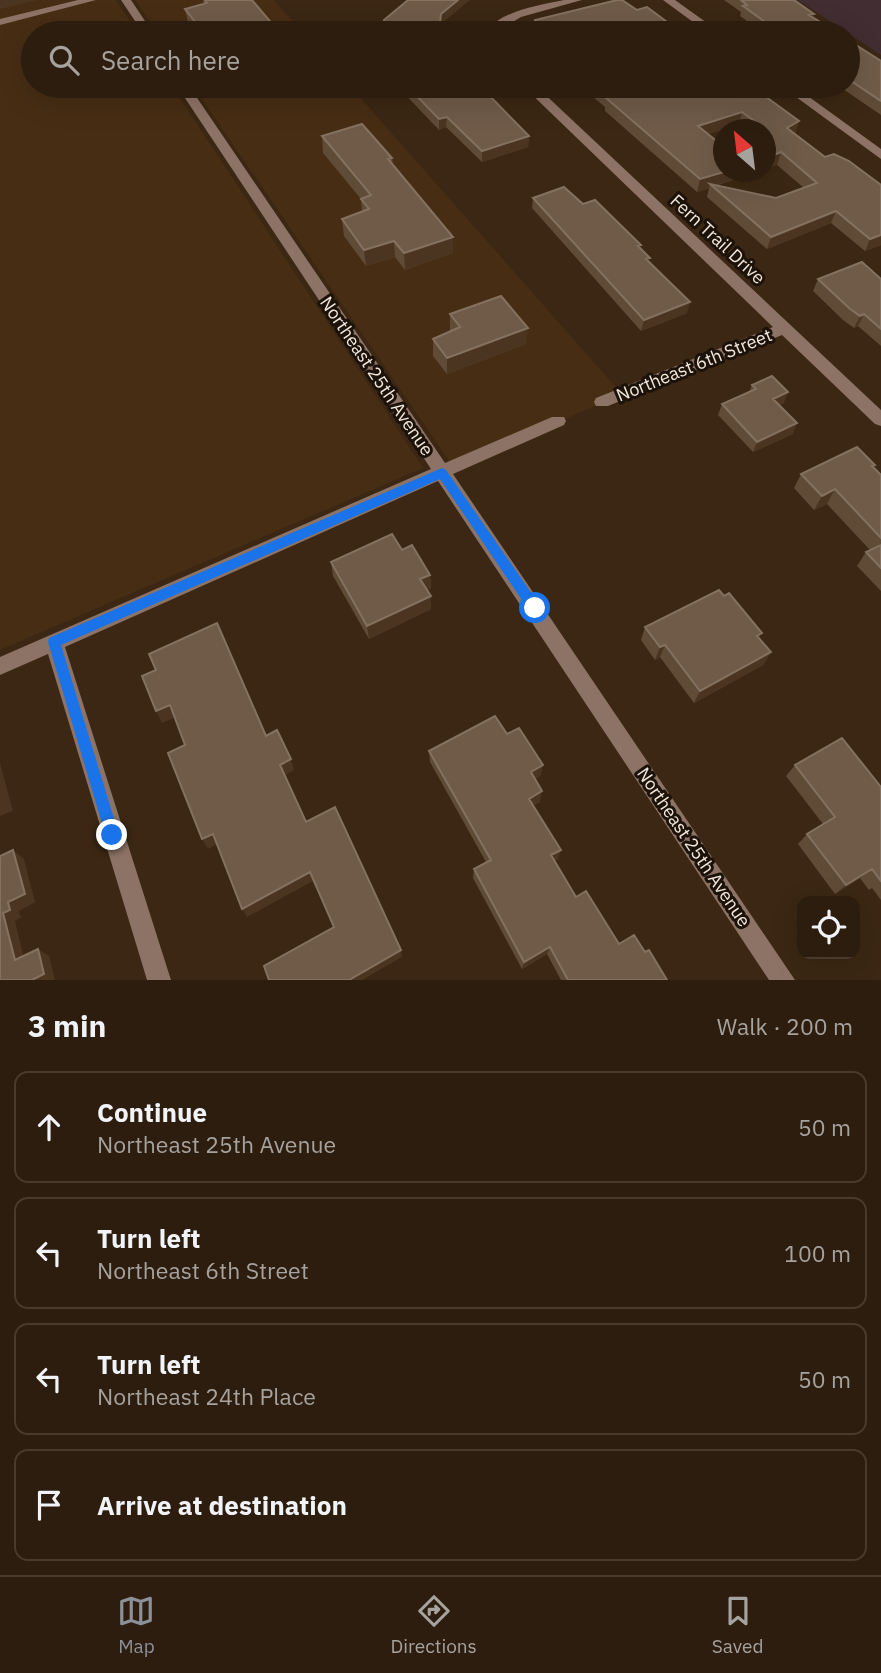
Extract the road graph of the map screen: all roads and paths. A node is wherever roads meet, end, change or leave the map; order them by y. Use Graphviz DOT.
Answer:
graph roads {
  1 [pos="92,0"];
  2 [pos="126,0"];
  3 [pos="577,0"];
  4 [pos="668,0"];
  5 [pos="140,21"];
  6 [pos="503,21"];
  7 [pos="698,21"];
  8 [pos="0,22"];
  9 [pos="191,98"];
  10 [pos="542,98"];
  11 [pos="803,98"];
  12 [pos="881,155"];
  13 [pos="785,328"];
  14 [pos="603,402"];
  15 [pos="881,420"];
  16 [pos="558,421"];
  17 [pos="442,473"];
  18 [pos="54,642"];
  19 [pos="0,666"];
  20 [pos="159,980"];
  21 [pos="783,980"];
  1 -- 8 [label="street"];
  2 -- 5 [label="street"];
  3 -- 6 [label="street"];
  4 -- 7 [label="street"];
  9 -- 17 [label="street, Northeast 25th Avenue"];
  10 -- 13 [label="street, Fern Trail Drive"];
  11 -- 12 [label="street"];
  13 -- 14 [label="street, Northeast 6th Street"];
  13 -- 15 [label="street, Fern Trail Drive"];
  16 -- 17 [label="street"];
  17 -- 18 [label="street"];
  17 -- 21 [label="street, Northeast 25th Avenue"];
  18 -- 19 [label="street"];
  18 -- 20 [label="street"];
}
